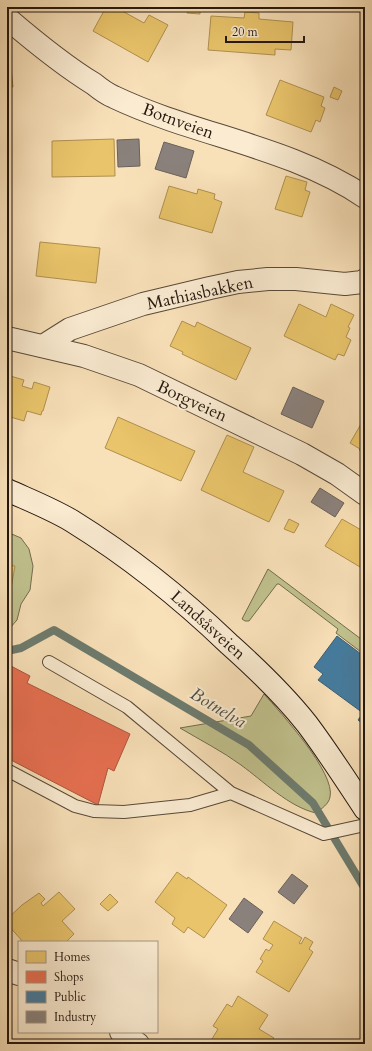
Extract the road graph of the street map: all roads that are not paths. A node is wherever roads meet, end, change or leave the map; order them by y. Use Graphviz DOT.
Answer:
graph roads {
  1 [pos="7,18"];
  2 [pos="365,197"];
  3 [pos="365,280"];
  4 [pos="7,338"];
  5 [pos="43,346"];
  6 [pos="7,490"];
  7 [pos="365,494"];
  8 [pos="49,662"];
  9 [pos="7,770"];
  10 [pos="231,793"];
  11 [pos="365,809"];
  12 [pos="365,825"];
  13 [pos="7,970"];
  14 [pos="18,974"];
  15 [pos="122,1033"];
  16 [pos="138,1044"];
  1 -- 2 [label="street, Botnveien"];
  3 -- 5 [label="street, Mathiasbakken"];
  4 -- 5 [label="street, Borgveien"];
  5 -- 7 [label="street, Borgveien"];
  6 -- 11 [label="street, Landsåsveien"];
  8 -- 10 [label="lane"];
  9 -- 10 [label="lane"];
  10 -- 12 [label="lane"];
  13 -- 14 [label="street"];
  15 -- 16 [label="street"];
}
